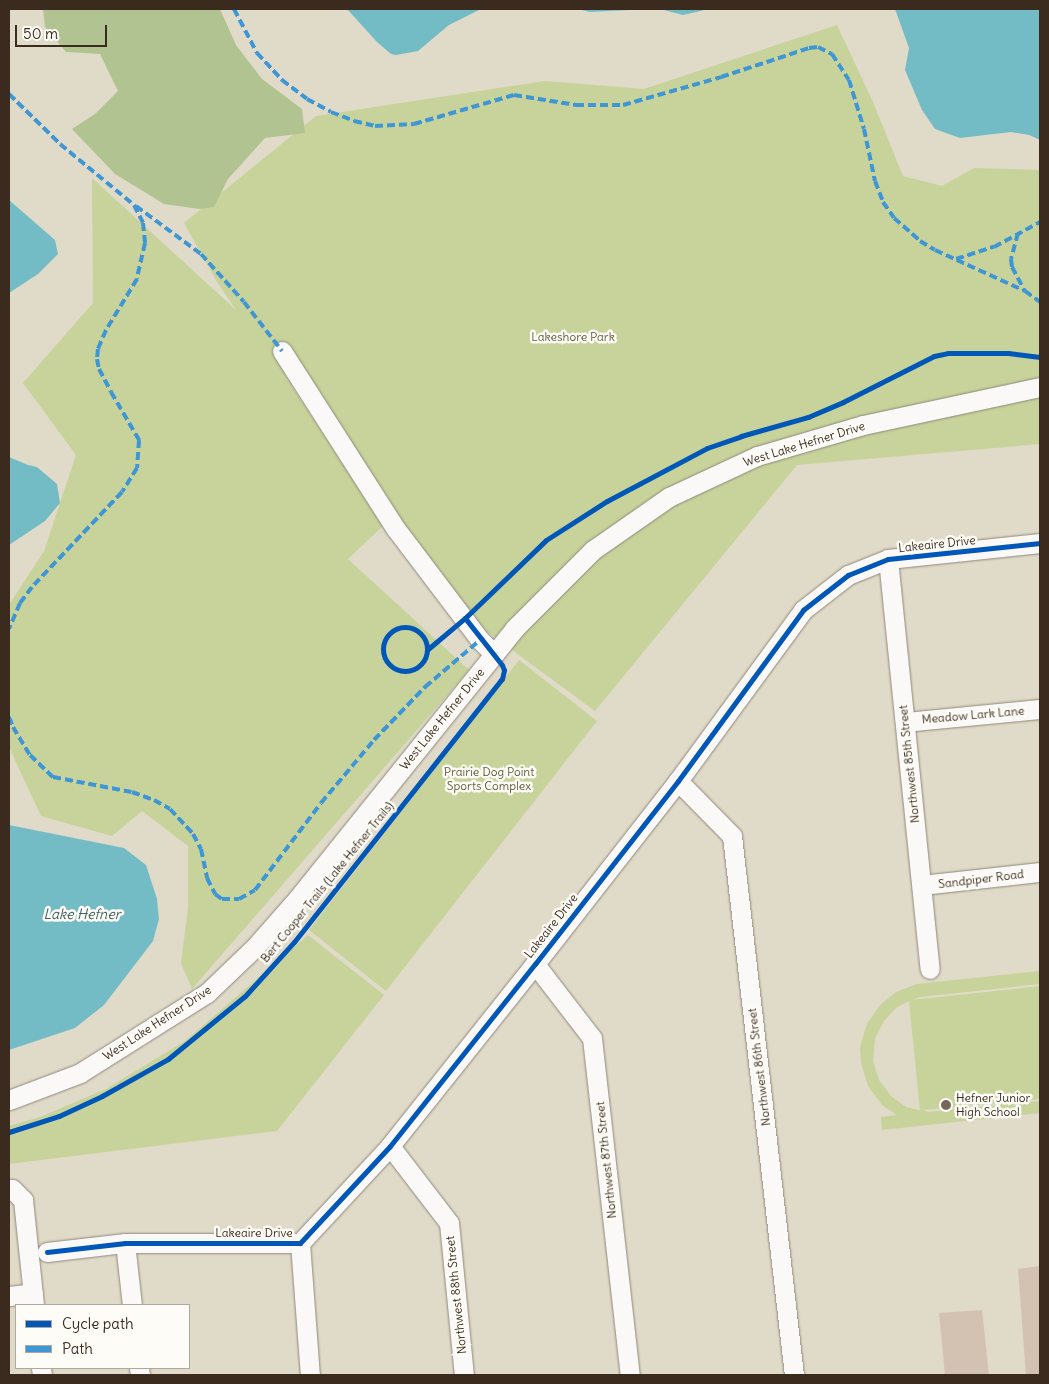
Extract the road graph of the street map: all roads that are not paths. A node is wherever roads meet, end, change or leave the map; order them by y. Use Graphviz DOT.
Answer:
graph roads {
  1 [pos="282,351"];
  2 [pos="1040,387"];
  3 [pos="1040,543"];
  4 [pos="888,559"];
  5 [pos="494,654"];
  6 [pos="1040,709"];
  7 [pos="905,722"];
  8 [pos="678,781"];
  9 [pos="1040,872"];
  10 [pos="922,885"];
  11 [pos="535,964"];
  12 [pos="930,969"];
  13 [pos="9,1100"];
  14 [pos="390,1146"];
  15 [pos="9,1189"];
  16 [pos="300,1242"];
  17 [pos="125,1243"];
  18 [pos="47,1252"];
  19 [pos="9,1296"];
  20 [pos="33,1299"];
  21 [pos="132,1304"];
  22 [pos="310,1375"];
  23 [pos="464,1375"];
  24 [pos="630,1375"];
  25 [pos="794,1375"];
  1 -- 5 [label="street"];
  2 -- 5 [label="street, West Lake Hefner Drive"];
  3 -- 4 [label="street, Lakeaire Drive"];
  4 -- 7 [label="street, Northwest 85th Street"];
  4 -- 8 [label="street, Lakeaire Drive"];
  5 -- 13 [label="street, West Lake Hefner Drive"];
  6 -- 7 [label="street, Meadow Lark Lane"];
  7 -- 10 [label="street, Northwest 85th Street"];
  8 -- 11 [label="street, Lakeaire Drive"];
  8 -- 25 [label="street, Northwest 86th Street"];
  9 -- 10 [label="street, Sandpiper Road"];
  10 -- 12 [label="street, Northwest 85th Street"];
  11 -- 14 [label="street, Lakeaire Drive"];
  11 -- 24 [label="street, Northwest 87th Street"];
  14 -- 16 [label="street, Lakeaire Drive"];
  14 -- 23 [label="street, Northwest 88th Street"];
  15 -- 20 [label="street"];
  16 -- 17 [label="street, Lakeaire Drive"];
  16 -- 22 [label="street"];
  17 -- 18 [label="street, Lakeaire Drive"];
  17 -- 21 [label="street"];
  19 -- 20 [label="street"];
}
